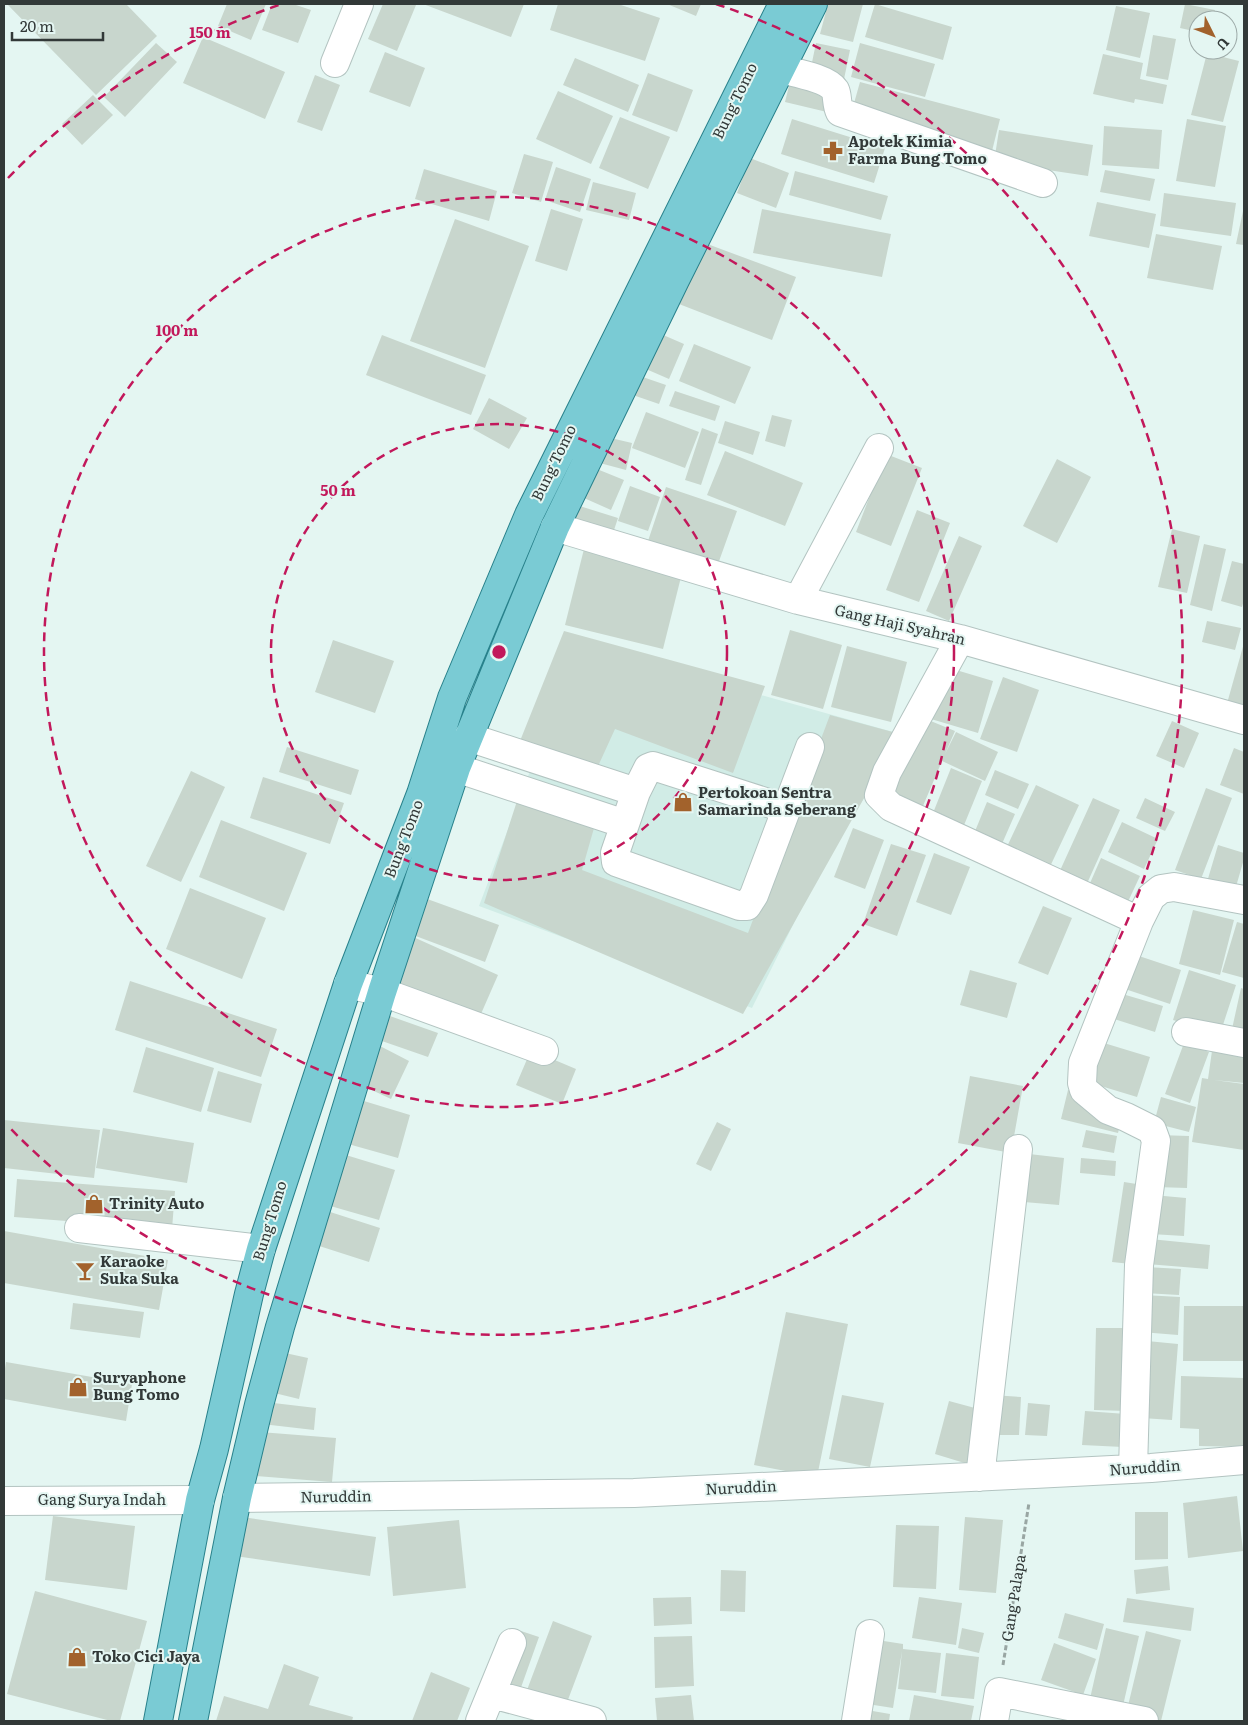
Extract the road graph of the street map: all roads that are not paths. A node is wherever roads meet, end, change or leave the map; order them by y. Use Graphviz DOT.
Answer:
graph roads {
  1 [pos="360,4"];
  2 [pos="783,4"];
  3 [pos="813,4"];
  4 [pos="335,63"];
  5 [pos="780,69"];
  6 [pos="1043,183"];
  7 [pos="879,448"];
  8 [pos="556,528"];
  9 [pos="798,600"];
  10 [pos="960,639"];
  11 [pos="452,698"];
  12 [pos="480,708"];
  13 [pos="1244,720"];
  14 [pos="468,737"];
  15 [pos="810,747"];
  16 [pos="444,765"];
  17 [pos="636,792"];
  18 [pos="787,809"];
  19 [pos="625,824"];
  20 [pos="1244,900"];
  21 [pos="1139,921"];
  22 [pos="348,984"];
  23 [pos="382,992"];
  24 [pos="1186,1032"];
  25 [pos="1244,1044"];
  26 [pos="544,1051"];
  27 [pos="1018,1149"];
  28 [pos="79,1228"];
  29 [pos="261,1249"];
  30 [pos="1244,1460"];
  31 [pos="1133,1469"];
  32 [pos="980,1477"];
  33 [pos="237,1498"];
  34 [pos="200,1500"];
  35 [pos="4,1501"];
  36 [pos="870,1634"];
  37 [pos="512,1643"];
  38 [pos="492,1694"];
  39 [pos="158,1721"];
  40 [pos="193,1721"];
  41 [pos="480,1721"];
  42 [pos="592,1721"];
  43 [pos="856,1721"];
  44 [pos="994,1721"];
  45 [pos="1144,1721"];
  1 -- 4 [label="street"];
  2 -- 11 [label="main road, Bung Tomo"];
  3 -- 5 [label="main road, Bung Tomo"];
  5 -- 6 [label="street"];
  5 -- 8 [label="main road, Bung Tomo"];
  7 -- 9 [label="street"];
  8 -- 9 [label="street, Gang Haji Syahran"];
  8 -- 12 [label="main road, Bung Tomo"];
  9 -- 10 [label="street, Gang Haji Syahran"];
  10 -- 13 [label="street, Gang Haji Syahran"];
  10 -- 21 [label="street"];
  11 -- 12 [label="main road"];
  11 -- 16 [label="main road, Bung Tomo"];
  12 -- 14 [label="main road, Bung Tomo"];
  14 -- 16 [label="main road, Bung Tomo"];
  14 -- 17 [label="street"];
  15 -- 18 [label="street"];
  16 -- 19 [label="street"];
  16 -- 22 [label="main road, Bung Tomo"];
  16 -- 23 [label="main road, Bung Tomo"];
  17 -- 18 [label="street"];
  17 -- 19 [label="street"];
  18 -- 19 [label="street"];
  20 -- 21 [label="street"];
  21 -- 31 [label="street"];
  22 -- 23 [label="street"];
  22 -- 29 [label="main road, Bung Tomo"];
  23 -- 26 [label="street"];
  23 -- 33 [label="main road, Bung Tomo"];
  24 -- 25 [label="street"];
  27 -- 32 [label="street"];
  28 -- 29 [label="street"];
  29 -- 34 [label="main road, Bung Tomo"];
  30 -- 31 [label="street, Nuruddin"];
  31 -- 32 [label="street, Nuruddin"];
  32 -- 33 [label="street, Nuruddin"];
  33 -- 40 [label="main road, Bung Tomo"];
  34 -- 35 [label="street, Gang Surya Indah"];
  34 -- 39 [label="main road, Bung Tomo"];
  36 -- 43 [label="street"];
  37 -- 38 [label="street"];
  38 -- 41 [label="street"];
  38 -- 42 [label="street"];
  44 -- 45 [label="street"];
}
